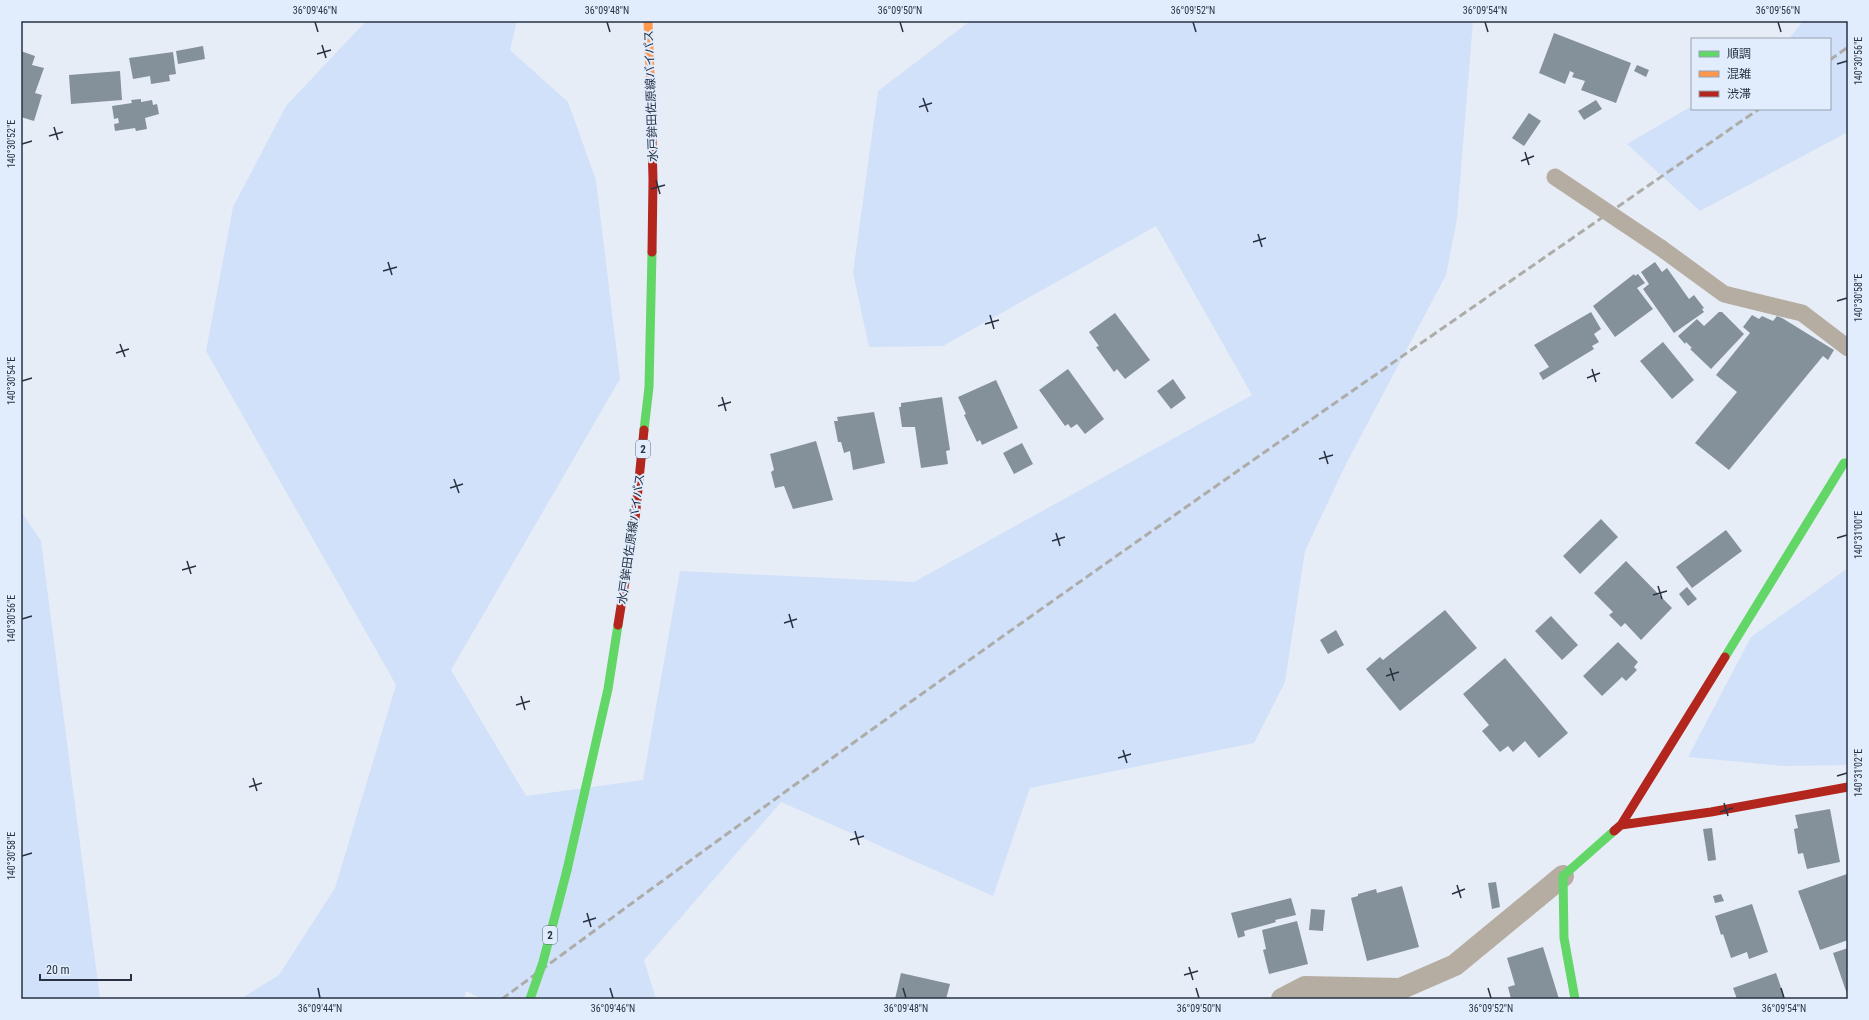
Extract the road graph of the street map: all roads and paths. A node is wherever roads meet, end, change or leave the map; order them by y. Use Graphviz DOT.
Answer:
graph roads {
  1 [pos="648,21"];
  2 [pos="1555,178"];
  3 [pos="1848,348"];
  4 [pos="1847,461"];
  5 [pos="1848,786"];
  6 [pos="1621,825"];
  7 [pos="1563,876"];
  8 [pos="530,999"];
  9 [pos="1282,999"];
  10 [pos="1575,999"];
  1 -- 8 [label="main road, 水戸鉾田佐原線バイパス / 2, bridge"];
  2 -- 3 [label="lane, bridge"];
  4 -- 6 [label="main road"];
  5 -- 6 [label="main road"];
  6 -- 7 [label="main road"];
  7 -- 9 [label="street"];
  7 -- 10 [label="main road"];
}
